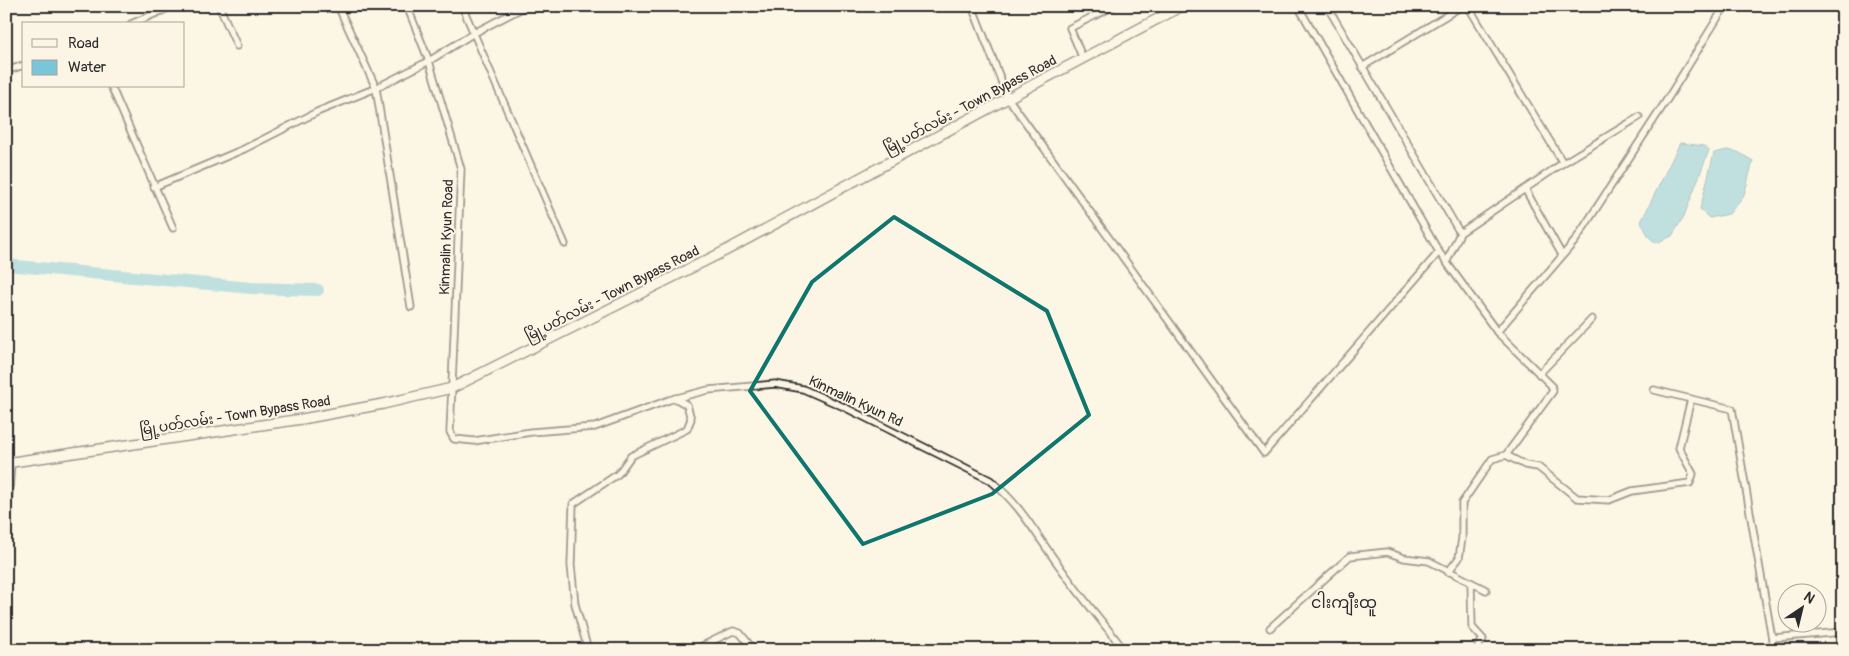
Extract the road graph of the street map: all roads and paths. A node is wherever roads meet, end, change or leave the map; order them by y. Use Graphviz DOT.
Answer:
graph roads {
  1 [pos="174,6"];
  2 [pos="219,6"];
  3 [pos="338,6"];
  4 [pos="406,6"];
  5 [pos="462,6"];
  6 [pos="526,6"];
  7 [pos="972,6"];
  8 [pos="1114,6"];
  9 [pos="1182,6"];
  10 [pos="1298,6"];
  11 [pos="1327,6"];
  12 [pos="1462,6"];
  13 [pos="1468,6"];
  14 [pos="1724,6"];
  15 [pos="136,22"];
  16 [pos="474,33"];
  17 [pos="237,46"];
  18 [pos="1084,59"];
  19 [pos="429,61"];
  20 [pos="22,66"];
  21 [pos="1362,68"];
  22 [pos="6,72"];
  23 [pos="112,88"];
  24 [pos="376,88"];
  25 [pos="1008,98"];
  26 [pos="1639,118"];
  27 [pos="1563,163"];
  28 [pos="154,187"];
  29 [pos="1525,189"];
  30 [pos="172,228"];
  31 [pos="1460,233"];
  32 [pos="565,244"];
  33 [pos="1439,252"];
  34 [pos="1562,255"];
  35 [pos="1446,261"];
  36 [pos="411,307"];
  37 [pos="1592,319"];
  38 [pos="1497,332"];
  39 [pos="1540,374"];
  40 [pos="452,388"];
  41 [pos="1654,390"];
  42 [pos="675,398"];
  43 [pos="1691,399"];
  44 [pos="1506,455"];
  45 [pos="8,463"];
  46 [pos="6,534"];
  47 [pos="1448,572"];
  48 [pos="1471,584"];
  49 [pos="1486,590"];
  50 [pos="1270,628"];
  51 [pos="1843,632"];
  52 [pos="1772,638"];
  53 [pos="588,650"];
  54 [pos="694,650"];
  55 [pos="754,650"];
  56 [pos="1124,650"];
  57 [pos="1476,650"];
  58 [pos="1774,650"];
  1 -- 15 [label="street"];
  2 -- 17 [label="street"];
  3 -- 24 [label="street"];
  4 -- 19 [label="street, Kinmalin Kyun Road"];
  5 -- 16 [label="street"];
  6 -- 16 [label="street"];
  7 -- 25 [label="street"];
  8 -- 18 [label="street"];
  9 -- 18 [label="main road, မြို့ပတ်လမ်း - Town Bypass Road"];
  10 -- 33 [label="street"];
  11 -- 21 [label="street"];
  12 -- 21 [label="street"];
  13 -- 27 [label="street"];
  14 -- 34 [label="street"];
  16 -- 19 [label="street"];
  16 -- 32 [label="street"];
  18 -- 25 [label="main road, မြို့ပတ်လမ်း - Town Bypass Road"];
  19 -- 24 [label="street"];
  19 -- 40 [label="street, Kinmalin Kyun Road"];
  20 -- 22 [label="street"];
  21 -- 31 [label="street"];
  23 -- 28 [label="street"];
  24 -- 28 [label="street"];
  24 -- 36 [label="street"];
  25 -- 33 [label="street"];
  25 -- 40 [label="main road, မြို့ပတ်လမ်း - Town Bypass Road"];
  26 -- 27 [label="street"];
  27 -- 29 [label="street"];
  28 -- 30 [label="street"];
  29 -- 31 [label="street"];
  29 -- 34 [label="street"];
  31 -- 35 [label="street"];
  33 -- 35 [label="street"];
  34 -- 38 [label="street"];
  35 -- 38 [label="street"];
  37 -- 39 [label="street"];
  38 -- 39 [label="street"];
  39 -- 44 [label="street"];
  40 -- 42 [label="street, Kinmalin Kyun Rd"];
  40 -- 45 [label="main road, မြို့ပတ်လမ်း - Town Bypass Road"];
  41 -- 43 [label="street"];
  42 -- 53 [label="street"];
  42 -- 56 [label="street, Kinmalin Kyun Rd"];
  43 -- 44 [label="street"];
  43 -- 52 [label="street"];
  44 -- 47 [label="street"];
  45 -- 46 [label="street"];
  47 -- 48 [label="street"];
  47 -- 50 [label="street"];
  48 -- 49 [label="street"];
  48 -- 57 [label="street"];
  51 -- 52 [label="street"];
  52 -- 58 [label="street"];
  54 -- 55 [label="street"];
}
